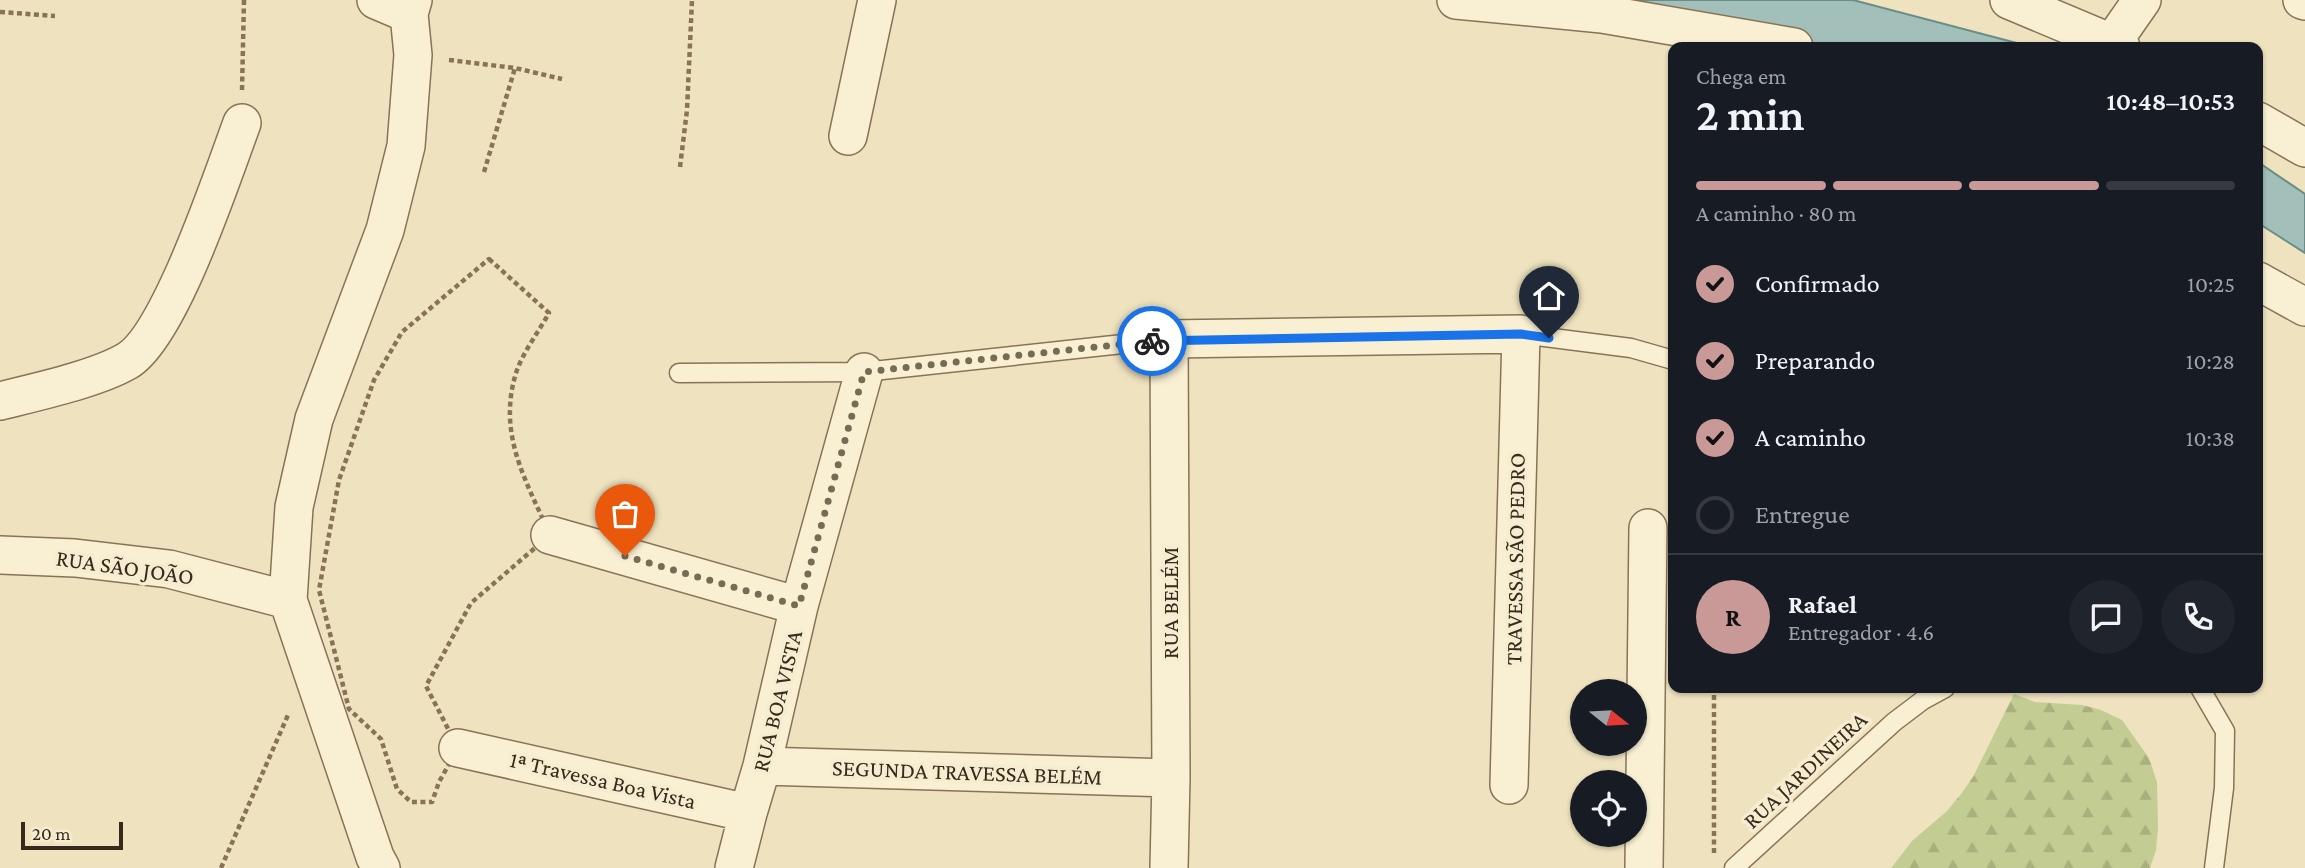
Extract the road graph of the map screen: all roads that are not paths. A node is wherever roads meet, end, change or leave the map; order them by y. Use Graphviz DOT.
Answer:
graph roads {
  1 [pos="376,0"];
  2 [pos="877,0"];
  3 [pos="1456,0"];
  4 [pos="2009,0"];
  5 [pos="2142,0"];
  6 [pos="411,7"];
  7 [pos="1765,42"];
  8 [pos="2110,42"];
  9 [pos="2119,42"];
  10 [pos="242,123"];
  11 [pos="2263,124"];
  12 [pos="848,136"];
  13 [pos="2305,148"];
  14 [pos="2263,284"];
  15 [pos="2305,307"];
  16 [pos="1521,334"];
  17 [pos="1169,339"];
  18 [pos="1668,359"];
  19 [pos="864,372"];
  20 [pos="679,373"];
  21 [pos="0,401"];
  22 [pos="1648,528"];
  23 [pos="550,536"];
  24 [pos="0,555"];
  25 [pos="288,600"];
  26 [pos="799,606"];
  27 [pos="1936,693"];
  28 [pos="2203,693"];
  29 [pos="458,748"];
  30 [pos="762,766"];
  31 [pos="1171,778"];
  32 [pos="1509,785"];
  33 [pos="748,813"];
  34 [pos="381,868"];
  35 [pos="734,868"];
  36 [pos="1169,868"];
  37 [pos="1644,868"];
  38 [pos="1734,868"];
  39 [pos="2214,868"];
  1 -- 6 [label="street"];
  2 -- 12 [label="street"];
  3 -- 7 [label="street"];
  4 -- 8 [label="street"];
  5 -- 9 [label="street"];
  6 -- 25 [label="street"];
  10 -- 21 [label="street"];
  11 -- 13 [label="street"];
  14 -- 15 [label="street"];
  16 -- 17 [label="street"];
  16 -- 18 [label="lane"];
  16 -- 32 [label="street, TRAVESSA SÃO PEDRO"];
  17 -- 19 [label="lane"];
  17 -- 31 [label="street, RUA BELÉM"];
  19 -- 20 [label="lane"];
  19 -- 26 [label="street, RUA BOA VISTA"];
  22 -- 37 [label="street"];
  23 -- 26 [label="street"];
  24 -- 25 [label="street, RUA SÃO JOÃO"];
  25 -- 34 [label="street"];
  26 -- 30 [label="street, RUA BOA VISTA"];
  27 -- 38 [label="lane, RUA JARDINEIRA"];
  28 -- 39 [label="lane"];
  29 -- 33 [label="street, 1ª Travessa Boa Vista"];
  30 -- 31 [label="street, SEGUNDA TRAVESSA BELÉM"];
  30 -- 33 [label="street, RUA BOA VISTA"];
  31 -- 36 [label="street, RUA BELÉM"];
  33 -- 35 [label="street, RUA BOA VISTA"];
}
